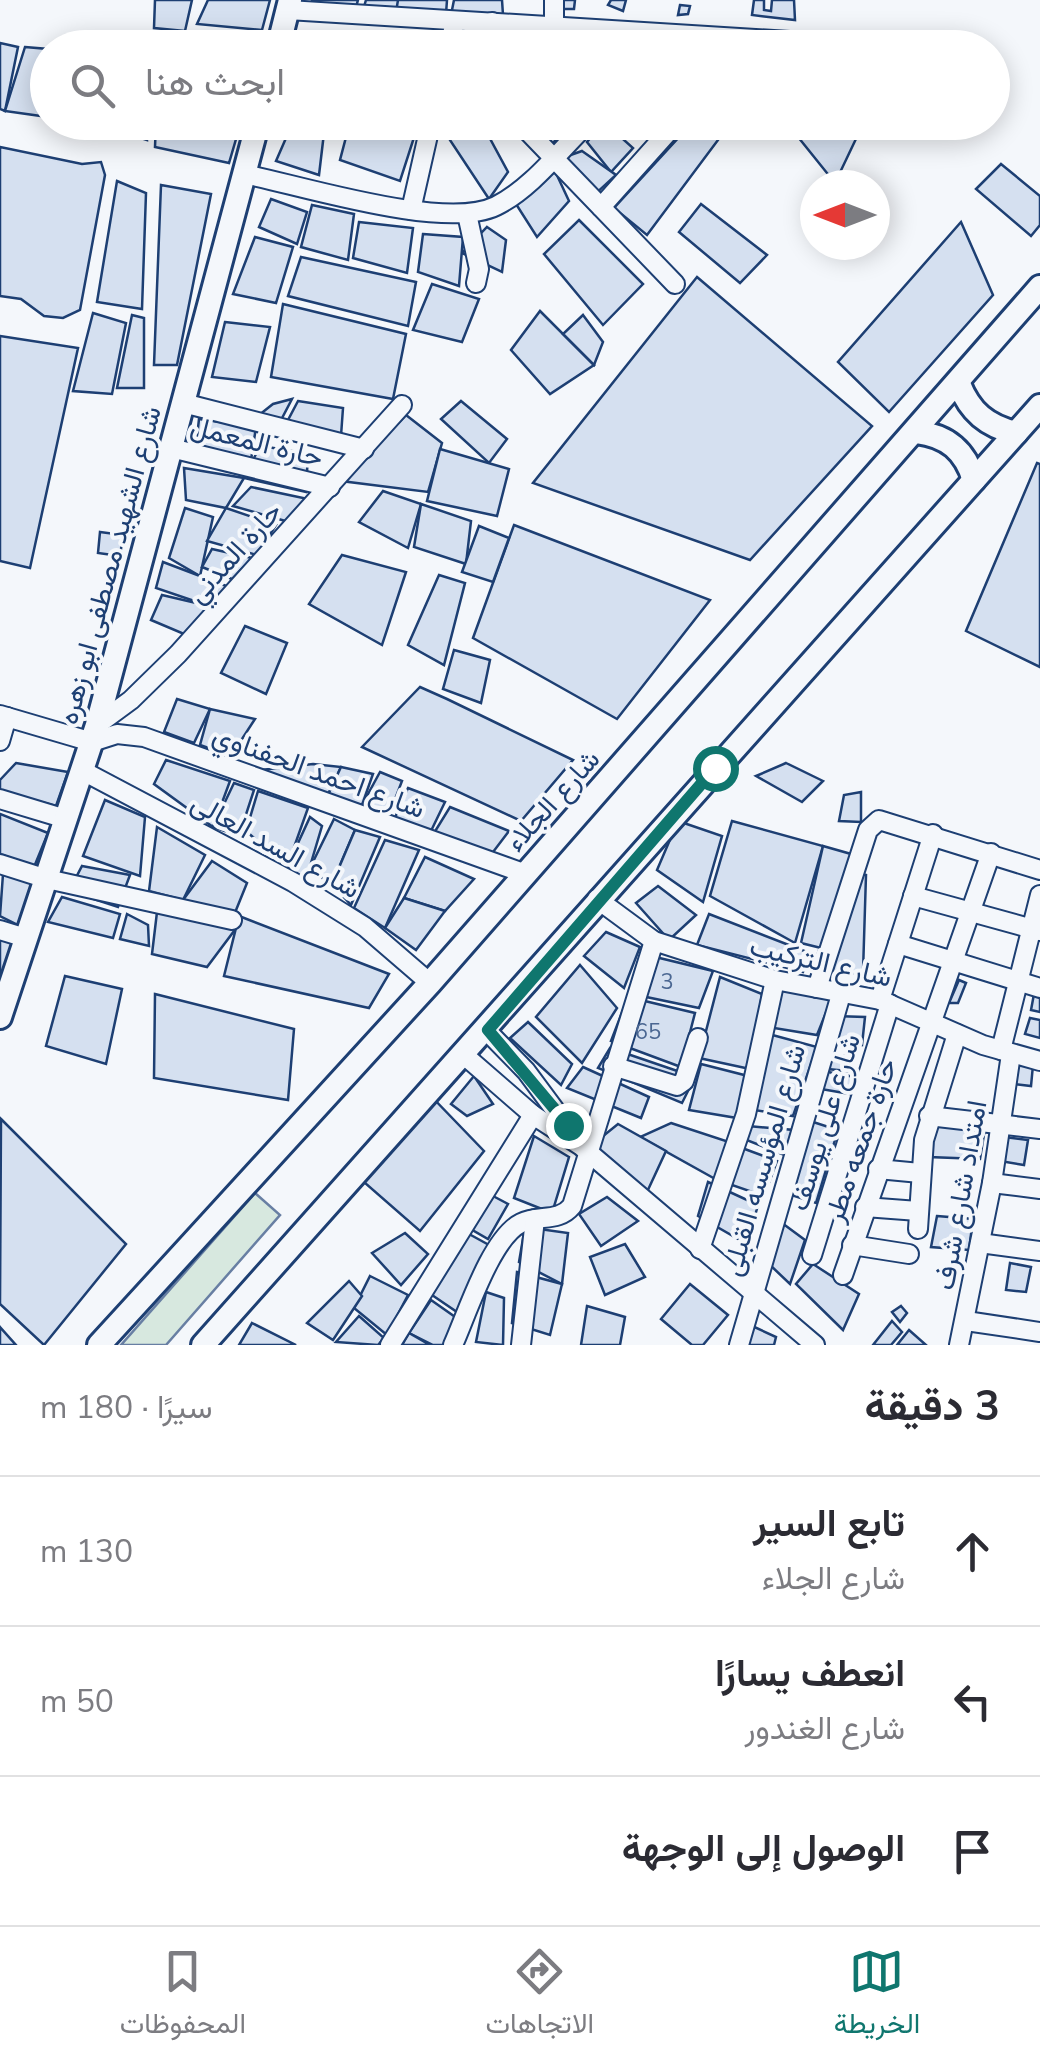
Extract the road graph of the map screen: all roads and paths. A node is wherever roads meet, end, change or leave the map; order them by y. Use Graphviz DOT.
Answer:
graph roads {
  1 [pos="554,0"];
  2 [pos="289,5"];
  3 [pos="455,21"];
  4 [pos="492,22"];
  5 [pos="554,26"];
  6 [pos="283,30"];
  7 [pos="453,30"];
  8 [pos="499,30"];
  9 [pos="558,30"];
  10 [pos="584,30"];
  11 [pos="253,140"];
  12 [pos="428,140"];
  13 [pos="536,140"];
  14 [pos="569,140"];
  15 [pos="661,140"];
  16 [pos="552,157"];
  17 [pos="244,174"];
  18 [pos="601,208"];
  19 [pos="412,210"];
  20 [pos="467,214"];
  21 [pos="476,282"];
  22 [pos="675,284"];
  23 [pos="1040,287"];
  24 [pos="958,384"];
  25 [pos="183,403"];
  26 [pos="402,405"];
  27 [pos="1040,406"];
  28 [pos="917,432"];
  29 [pos="1016,433"];
  30 [pos="171,448"];
  31 [pos="364,449"];
  32 [pos="974,480"];
  33 [pos="330,488"];
  34 [pos="4,716"];
  35 [pos="95,733"];
  36 [pos="0,741"];
  37 [pos="84,771"];
  38 [pos="0,798"];
  39 [pos="66,819"];
  40 [pos="933,834"];
  41 [pos="991,853"];
  42 [pos="0,864"];
  43 [pos="1040,870"];
  44 [pos="526,874"];
  45 [pos="46,879"];
  46 [pos="1040,894"];
  47 [pos="913,896"];
  48 [pos="598,899"];
  49 [pos="970,913"];
  50 [pos="232,920"];
  51 [pos="0,930"];
  52 [pos="1034,930"];
  53 [pos="26,938"];
  54 [pos="654,941"];
  55 [pos="898,944"];
  56 [pos="952,962"];
  57 [pos="775,980"];
  58 [pos="1015,981"];
  59 [pos="430,983"];
  60 [pos="5,985"];
  61 [pos="817,988"];
  62 [pos="1040,988"];
  63 [pos="842,992"];
  64 [pos="884,1002"];
  65 [pos="0,1017"];
  66 [pos="931,1023"];
  67 [pos="488,1030"];
  68 [pos="957,1034"];
  69 [pos="698,1038"];
  70 [pos="1006,1052"];
  71 [pos="464,1055"];
  72 [pos="1040,1061"];
  73 [pos="613,1066"];
  74 [pos="533,1115"];
  75 [pos="929,1116"];
  76 [pos="1002,1124"];
  77 [pos="1040,1129"];
  78 [pos="583,1148"];
  79 [pos="878,1168"];
  80 [pos="920,1172"];
  81 [pos="992,1183"];
  82 [pos="1040,1188"];
  83 [pos="865,1207"];
  84 [pos="536,1219"];
  85 [pos="980,1243"];
  86 [pos="852,1246"];
  87 [pos="700,1249"];
  88 [pos="1040,1251"];
  89 [pos="909,1254"];
  90 [pos="812,1256"];
  91 [pos="843,1276"];
  92 [pos="752,1292"];
  93 [pos="966,1321"];
  94 [pos="1040,1332"];
  95 [pos="118,1335"];
  96 [pos="99,1345"];
  97 [pos="203,1345"];
  98 [pos="390,1345"];
  99 [pos="453,1345"];
  100 [pos="521,1345"];
  101 [pos="739,1345"];
  102 [pos="815,1345"];
  103 [pos="959,1345"];
  1 -- 5 [label="street"];
  2 -- 3 [label="street"];
  2 -- 6 [label="main road"];
  3 -- 4 [label="street"];
  3 -- 7 [label="street"];
  4 -- 5 [label="street"];
  4 -- 8 [label="street"];
  5 -- 9 [label="street"];
  5 -- 10 [label="street"];
  11 -- 17 [label="main road, شارع الشهيد مصطفى ابو زهره"];
  12 -- 19 [label="street"];
  13 -- 16 [label="street"];
  14 -- 16 [label="street"];
  15 -- 18 [label="street"];
  16 -- 18 [label="street"];
  16 -- 20 [label="street"];
  17 -- 19 [label="street"];
  17 -- 25 [label="main road, شارع الشهيد مصطفى ابو زهره"];
  18 -- 22 [label="street"];
  19 -- 20 [label="street"];
  20 -- 21 [label="street"];
  23 -- 24 [label="main road, شارع الجلاء"];
  24 -- 28 [label="main road, شارع الجلاء"];
  24 -- 29 [label="main road"];
  25 -- 30 [label="main road, شارع الشهيد مصطفى ابو زهره"];
  25 -- 31 [label="street"];
  26 -- 31 [label="street, حارة المدني"];
  27 -- 29 [label="main road"];
  28 -- 32 [label="main road"];
  28 -- 44 [label="main road, شارع الجلاء"];
  29 -- 32 [label="main road"];
  30 -- 33 [label="street, حارة المعمل"];
  30 -- 35 [label="main road, شارع الشهيد مصطفى ابو زهره"];
  31 -- 33 [label="street, حارة المدني"];
  32 -- 48 [label="main road"];
  33 -- 35 [label="street, حارة المدني"];
  34 -- 35 [label="street"];
  34 -- 36 [label="street"];
  35 -- 37 [label="main road, شارع الشهيد مصطفى ابو زهره"];
  35 -- 44 [label="street, شارع احمد الحفناوي"];
  37 -- 39 [label="main road, شارع الشهيد مصطفى ابو زهره"];
  37 -- 59 [label="street, شارع السد العالى"];
  38 -- 39 [label="street"];
  39 -- 45 [label="main road, شارع الشهيد مصطفى ابو زهره"];
  40 -- 41 [label="street"];
  40 -- 47 [label="street, شارع على يوسف"];
  40 -- 61 [label="street"];
  41 -- 43 [label="street"];
  41 -- 49 [label="street, حارة جمعه مطر"];
  42 -- 45 [label="street"];
  44 -- 59 [label="main road, شارع الجلاء"];
  45 -- 50 [label="street"];
  45 -- 53 [label="main road, شارع الشهيد مصطفى ابو زهره"];
  46 -- 52 [label="street, امتداد شارع شرف"];
  47 -- 49 [label="street"];
  47 -- 55 [label="street, شارع على يوسف"];
  48 -- 54 [label="street, شارع التركيب"];
  48 -- 67 [label="main road"];
  49 -- 52 [label="street"];
  49 -- 56 [label="street, حارة جمعه مطر"];
  51 -- 53 [label="street"];
  52 -- 58 [label="street, امتداد شارع شرف"];
  53 -- 60 [label="main road, شارع الشهيد مصطفى ابو زهره"];
  54 -- 57 [label="street, شارع التركيب"];
  54 -- 73 [label="street"];
  55 -- 56 [label="street"];
  55 -- 64 [label="street, شارع على يوسف"];
  56 -- 58 [label="street"];
  56 -- 66 [label="street, حارة جمعه مطر"];
  57 -- 61 [label="street, شارع التركيب"];
  57 -- 87 [label="street"];
  58 -- 62 [label="street"];
  58 -- 70 [label="street, امتداد شارع شرف"];
  59 -- 95 [label="main road, شارع الجلاء"];
  60 -- 65 [label="main road, شارع الشهيد مصطفى ابو زهره"];
  61 -- 63 [label="street, شارع التركيب"];
  63 -- 64 [label="street, شارع التركيب"];
  63 -- 92 [label="street, شارع المؤسسه القبلى"];
  64 -- 66 [label="street, شارع التركيب"];
  64 -- 90 [label="street, شارع على يوسف"];
  66 -- 68 [label="street, شارع التركيب"];
  66 -- 79 [label="street, حارة جمعه مطر"];
  67 -- 71 [label="main road"];
  67 -- 78 [label="street"];
  68 -- 70 [label="street, شارع التركيب"];
  68 -- 75 [label="street"];
  69 -- 73 [label="street"];
  70 -- 72 [label="street, شارع التركيب"];
  70 -- 76 [label="street, امتداد شارع شرف"];
  71 -- 74 [label="street"];
  71 -- 97 [label="main road"];
  73 -- 78 [label="street"];
  74 -- 78 [label="street"];
  74 -- 98 [label="street"];
  75 -- 76 [label="street"];
  75 -- 80 [label="street"];
  76 -- 77 [label="street"];
  76 -- 81 [label="street, امتداد شارع شرف"];
  78 -- 84 [label="street"];
  78 -- 87 [label="street"];
  79 -- 80 [label="street"];
  79 -- 83 [label="street, حارة جمعه مطر"];
  80 -- 83 [label="street"];
  81 -- 82 [label="street"];
  81 -- 85 [label="street, امتداد شارع شرف"];
  83 -- 86 [label="street, حارة جمعه مطر"];
  84 -- 99 [label="street"];
  84 -- 100 [label="street"];
  85 -- 88 [label="street"];
  85 -- 93 [label="street, امتداد شارع شرف"];
  86 -- 89 [label="street"];
  86 -- 91 [label="street, حارة جمعه مطر"];
  87 -- 92 [label="street"];
  92 -- 101 [label="street, شارع المؤسسه القبلى"];
  92 -- 102 [label="street"];
  93 -- 94 [label="street"];
  93 -- 103 [label="street, امتداد شارع شرف"];
  95 -- 96 [label="main road, شارع الجلاء"];
}
